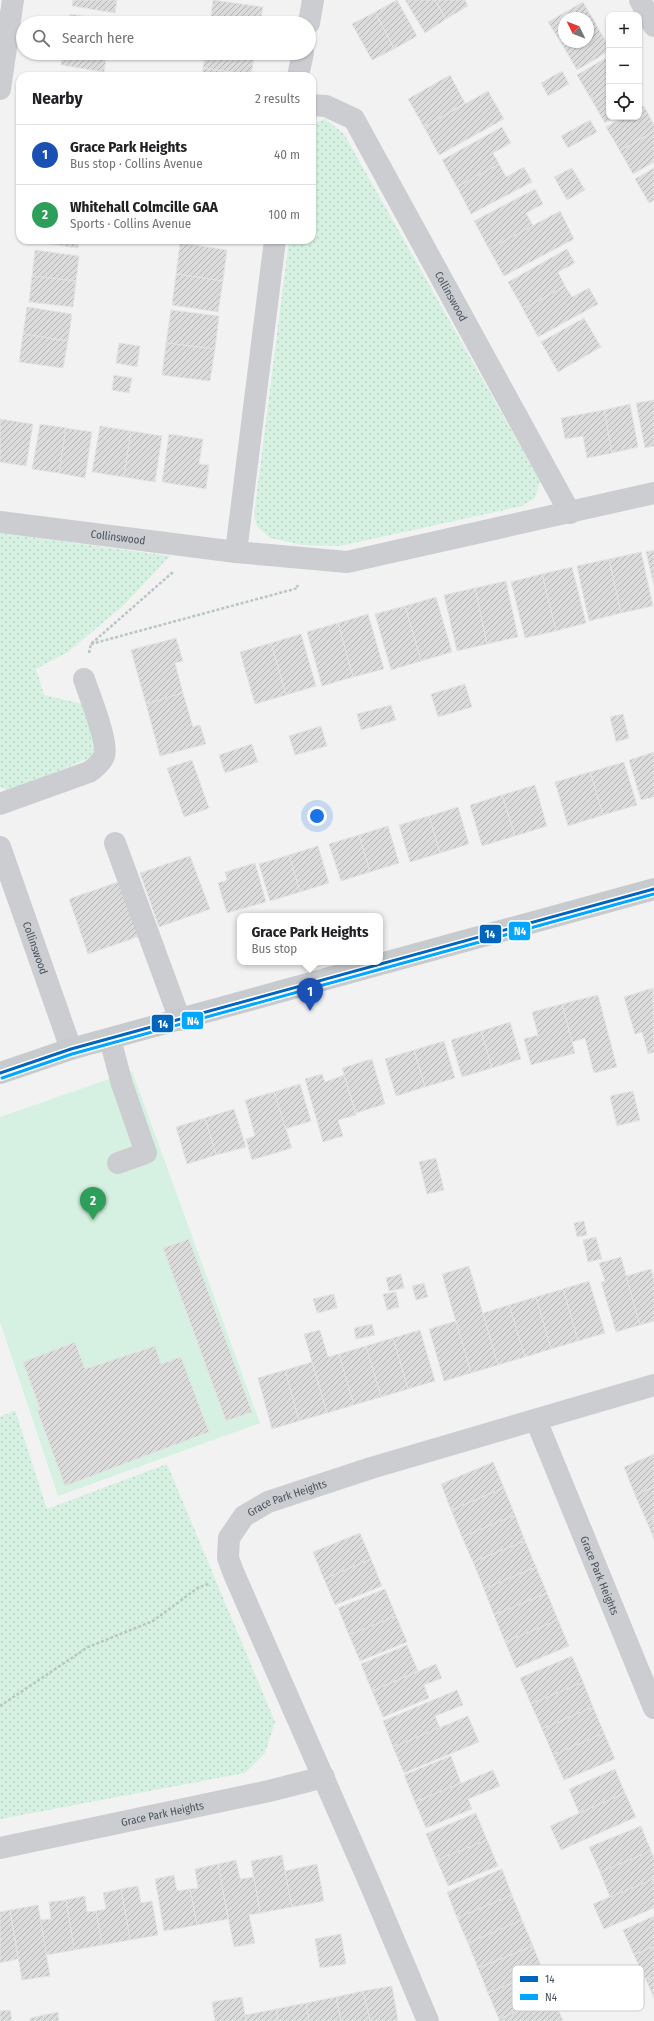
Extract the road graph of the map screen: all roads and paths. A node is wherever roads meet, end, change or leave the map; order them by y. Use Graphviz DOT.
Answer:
graph roads {
  1 [pos="13,0"];
  2 [pos="314,0"];
  3 [pos="640,0"];
  4 [pos="311,16"];
  5 [pos="654,26"];
  6 [pos="301,60"];
  7 [pos="299,72"];
  8 [pos="0,89"];
  9 [pos="316,105"];
  10 [pos="274,244"];
  11 [pos="654,494"];
  12 [pos="570,513"];
  13 [pos="0,522"];
  14 [pos="201,548"];
  15 [pos="236,552"];
  16 [pos="295,558"];
  17 [pos="91,644"];
  18 [pos="84,678"];
  19 [pos="0,804"];
  20 [pos="115,843"];
  21 [pos="0,847"];
  22 [pos="654,889"];
  23 [pos="383,964"];
  24 [pos="379,965"];
  25 [pos="180,1020"];
  26 [pos="110,1039"];
  27 [pos="71,1049"];
  28 [pos="0,1073"];
  29 [pos="118,1163"];
  30 [pos="654,1385"];
  31 [pos="536,1420"];
  32 [pos="234,1574"];
  33 [pos="0,1706"];
  34 [pos="654,1708"];
  35 [pos="324,1778"];
  36 [pos="0,1848"];
  37 [pos="428,2021"];
  1 -- 8 [label="street"];
  2 -- 4 [label="street"];
  3 -- 5 [label="street"];
  6 -- 7 [label="street"];
  9 -- 12 [label="street, Collinswood"];
  10 -- 15 [label="street"];
  11 -- 12 [label="street, Collinswood"];
  12 -- 16 [label="street, Collinswood"];
  13 -- 14 [label="street, Collinswood"];
  14 -- 15 [label="street, Collinswood"];
  14 -- 17 [label="path"];
  15 -- 16 [label="street, Collinswood"];
  16 -- 17 [label="path"];
  17 -- 18 [label="path"];
  18 -- 19 [label="street"];
  20 -- 25 [label="street"];
  21 -- 27 [label="street, Collinswood"];
  22 -- 23 [label="main road"];
  24 -- 25 [label="main road"];
  25 -- 26 [label="main road"];
  26 -- 27 [label="main road"];
  26 -- 29 [label="street"];
  27 -- 28 [label="main road"];
  30 -- 31 [label="street, Grace Park Heights"];
  31 -- 32 [label="street, Grace Park Heights"];
  31 -- 34 [label="street, Grace Park Heights"];
  32 -- 33 [label="path"];
  32 -- 35 [label="street, Grace Park Heights"];
  35 -- 36 [label="street, Grace Park Heights"];
  35 -- 37 [label="street, Grace Park Heights"];
}
